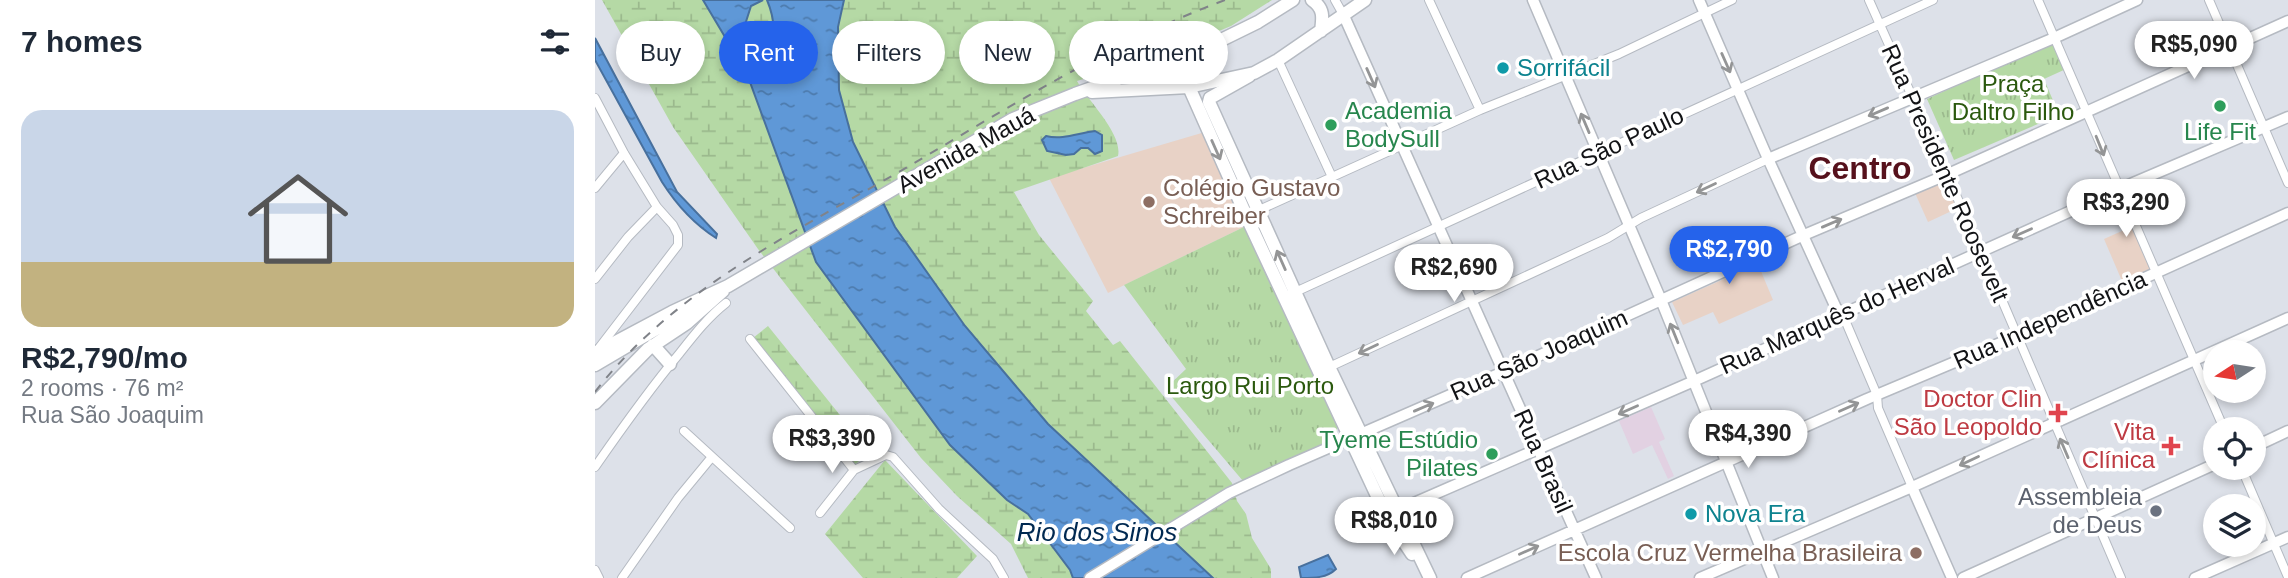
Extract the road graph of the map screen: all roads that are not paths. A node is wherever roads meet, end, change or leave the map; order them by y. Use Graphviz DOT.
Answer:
graph roads {
  1 [pos="1293,0"];
  2 [pos="1312,0"];
  3 [pos="1335,0"];
  4 [pos="1365,0"];
  5 [pos="1429,0"];
  6 [pos="1532,0"];
  7 [pos="1699,0"];
  8 [pos="1732,0"];
  9 [pos="1869,0"];
  10 [pos="1933,0"];
  11 [pos="2038,0"];
  12 [pos="2137,0"];
  13 [pos="2209,0"];
  14 [pos="1704,13"];
  15 [pos="1344,16"];
  16 [pos="2288,21"];
  17 [pos="1879,24"];
  18 [pos="1321,31"];
  19 [pos="1228,36"];
  20 [pos="2054,38"];
  21 [pos="2230,47"];
  22 [pos="1278,60"];
  23 [pos="1254,73"];
  24 [pos="1565,76"];
  25 [pos="1101,84"];
  26 [pos="1189,84"];
  27 [pos="1189,88"];
  28 [pos="1738,89"];
  29 [pos="1075,93"];
  30 [pos="595,98"];
  31 [pos="1912,98"];
  32 [pos="1480,110"];
  33 [pos="2087,112"];
  34 [pos="2288,117"];
  35 [pos="2265,128"];
  36 [pos="1401,146"];
  37 [pos="1598,152"];
  38 [pos="624,153"];
  39 [pos="1768,159"];
  40 [pos="1946,175"];
  41 [pos="1332,177"];
  42 [pos="2288,183"];
  43 [pos="595,188"];
  44 [pos="2119,190"];
  45 [pos="657,207"];
  46 [pos="2288,213"];
  47 [pos="1252,214"];
  48 [pos="1630,225"];
  49 [pos="1437,228"];
  50 [pos="1804,235"];
  51 [pos="1981,251"];
  52 [pos="2157,272"];
  53 [pos="595,279"];
  54 [pos="728,286"];
  55 [pos="710,295"];
  56 [pos="1290,295"];
  57 [pos="1661,300"];
  58 [pos="1470,301"];
  59 [pos="726,303"];
  60 [pos="1842,313"];
  61 [pos="2288,318"];
  62 [pos="2016,336"];
  63 [pos="750,339"];
  64 [pos="653,345"];
  65 [pos="595,353"];
  66 [pos="2195,359"];
  67 [pos="670,364"];
  68 [pos="595,365"];
  69 [pos="1324,369"];
  70 [pos="1503,372"];
  71 [pos="1694,381"];
  72 [pos="1877,395"];
  73 [pos="595,403"];
  74 [pos="2219,417"];
  75 [pos="2053,422"];
  76 [pos="684,432"];
  77 [pos="2288,432"];
  78 [pos="1356,436"];
  79 [pos="2266,442"];
  80 [pos="1538,449"];
  81 [pos="711,458"];
  82 [pos="1727,462"];
  83 [pos="595,467"];
  84 [pos="2203,469"];
  85 [pos="854,470"];
  86 [pos="2247,480"];
  87 [pos="1912,487"];
  88 [pos="820,513"];
  89 [pos="1392,513"];
  90 [pos="2095,518"];
  91 [pos="790,528"];
  92 [pos="1574,530"];
  93 [pos="2288,537"];
  94 [pos="2273,542"];
  95 [pos="1761,550"];
  96 [pos="595,569"];
  97 [pos="2288,577"];
  98 [pos="599,578"];
  99 [pos="622,578"];
  100 [pos="1003,578"];
  101 [pos="1090,578"];
  102 [pos="1430,578"];
  103 [pos="1467,578"];
  104 [pos="1596,578"];
  105 [pos="1700,578"];
  106 [pos="1773,578"];
  107 [pos="1952,578"];
  108 [pos="1963,578"];
  109 [pos="2121,578"];
  110 [pos="2195,578"];
  1 -- 19 [label="main road, Avenida Mauá"];
  2 -- 18 [label="main road"];
  3 -- 15 [label="street, Rua Brasil"];
  4 -- 15 [label="main road, Avenida Mauá"];
  5 -- 32 [label="street"];
  6 -- 24 [label="street"];
  7 -- 14 [label="street"];
  8 -- 14 [label="street"];
  9 -- 17 [label="street, Rua Presidente Roosevelt"];
  10 -- 17 [label="street, Rua São Paulo"];
  11 -- 20 [label="street"];
  12 -- 20 [label="street"];
  13 -- 21 [label="street"];
  14 -- 24 [label="street"];
  14 -- 28 [label="street, one-way"];
  15 -- 18 [label="main road, Avenida Mauá"];
  15 -- 36 [label="street, Rua Brasil, one-way"];
  16 -- 21 [label="street, Rua São Joaquim"];
  17 -- 28 [label="street, Rua São Paulo"];
  17 -- 31 [label="street, Rua Presidente Roosevelt"];
  18 -- 22 [label="main road, Avenida Mauá"];
  20 -- 31 [label="street"];
  20 -- 33 [label="street"];
  21 -- 33 [label="street, Rua São Joaquim"];
  21 -- 35 [label="street"];
  22 -- 23 [label="main road, Avenida Mauá"];
  22 -- 41 [label="street"];
  23 -- 27 [label="main road, Avenida Mauá"];
  23 -- 47 [label="main road"];
  24 -- 32 [label="street"];
  37 -- 24 [label="street, one-way"];
  25 -- 29 [label="main road, Avenida Mauá"];
  26 -- 27 [label="main road"];
  27 -- 29 [label="main road, Avenida Mauá"];
  27 -- 47 [label="main road, one-way"];
  28 -- 37 [label="street, Rua São Paulo"];
  28 -- 39 [label="street"];
  29 -- 54 [label="main road, Avenida Mauá"];
  30 -- 38 [label="street"];
  31 -- 39 [label="street, one-way"];
  31 -- 40 [label="street, Rua Presidente Roosevelt"];
  32 -- 36 [label="street"];
  33 -- 40 [label="street, Rua São Joaquim"];
  33 -- 44 [label="street, one-way"];
  34 -- 35 [label="street, Rua Marquês do Herval"];
  35 -- 42 [label="street"];
  35 -- 44 [label="street, Rua Marquês do Herval"];
  36 -- 41 [label="street"];
  36 -- 49 [label="street, Rua Brasil"];
  37 -- 48 [label="street"];
  37 -- 49 [label="street, Rua São Paulo"];
  38 -- 43 [label="street"];
  38 -- 45 [label="street"];
  39 -- 48 [label="street, one-way"];
  39 -- 50 [label="street"];
  50 -- 40 [label="street, Rua São Joaquim, one-way"];
  40 -- 51 [label="street, Rua Presidente Roosevelt"];
  41 -- 47 [label="street"];
  44 -- 51 [label="street, Rua Marquês do Herval, one-way"];
  44 -- 52 [label="street"];
  45 -- 53 [label="street"];
  45 -- 65 [label="street"];
  46 -- 52 [label="street, Rua Independência"];
  47 -- 56 [label="main road"];
  48 -- 57 [label="street"];
  48 -- 58 [label="street"];
  49 -- 56 [label="street, Rua São Paulo"];
  49 -- 58 [label="street, Rua Brasil"];
  50 -- 57 [label="street, Rua São Joaquim"];
  50 -- 60 [label="street"];
  51 -- 60 [label="street, Rua Marquês do Herval"];
  51 -- 62 [label="street, Rua Presidente Roosevelt"];
  52 -- 62 [label="street, Rua Independência"];
  52 -- 66 [label="street"];
  54 -- 55 [label="main road"];
  54 -- 64 [label="main road"];
  55 -- 65 [label="main road"];
  55 -- 68 [label="main road"];
  56 -- 69 [label="main road"];
  57 -- 70 [label="street, Rua São Joaquim"];
  71 -- 57 [label="street, one-way"];
  58 -- 69 [label="street, one-way"];
  58 -- 70 [label="street, Rua Brasil"];
  59 -- 67 [label="street"];
  60 -- 71 [label="street, Rua Marquês do Herval"];
  60 -- 72 [label="street"];
  61 -- 66 [label="street"];
  62 -- 72 [label="street, Rua Independência"];
  62 -- 75 [label="street, Rua Presidente Roosevelt"];
  63 -- 85 [label="street"];
  64 -- 67 [label="main road"];
  64 -- 73 [label="main road"];
  66 -- 74 [label="street"];
  66 -- 75 [label="street"];
  67 -- 83 [label="street"];
  69 -- 78 [label="main road"];
  78 -- 70 [label="street, Rua São Joaquim, one-way"];
  70 -- 80 [label="street, Rua Brasil"];
  71 -- 80 [label="street, Rua Marquês do Herval, one-way"];
  71 -- 82 [label="street"];
  82 -- 72 [label="street, Rua Independência, one-way"];
  72 -- 87 [label="street"];
  75 -- 87 [label="street, one-way"];
  90 -- 75 [label="street, Rua Presidente Roosevelt, one-way"];
  76 -- 81 [label="street"];
  77 -- 79 [label="street"];
  78 -- 89 [label="main road"];
  78 -- 101 [label="street, Rua São Joaquim"];
  80 -- 89 [label="street, Rua Marquês do Herval"];
  80 -- 92 [label="street, Rua Brasil"];
  81 -- 91 [label="street"];
  81 -- 99 [label="street"];
  82 -- 92 [label="street, Rua Independência"];
  82 -- 95 [label="street"];
  84 -- 90 [label="street"];
  85 -- 88 [label="street"];
  85 -- 100 [label="street"];
  86 -- 94 [label="street"];
  87 -- 95 [label="street"];
  87 -- 107 [label="street"];
  89 -- 102 [label="main road"];
  90 -- 108 [label="street"];
  90 -- 109 [label="street, Rua Presidente Roosevelt"];
  103 -- 92 [label="street, Rua Independência, one-way"];
  92 -- 104 [label="street, Rua Brasil"];
  93 -- 94 [label="street"];
  94 -- 97 [label="street"];
  94 -- 110 [label="street"];
  95 -- 105 [label="street"];
  95 -- 106 [label="street"];
  96 -- 98 [label="street"];
}
